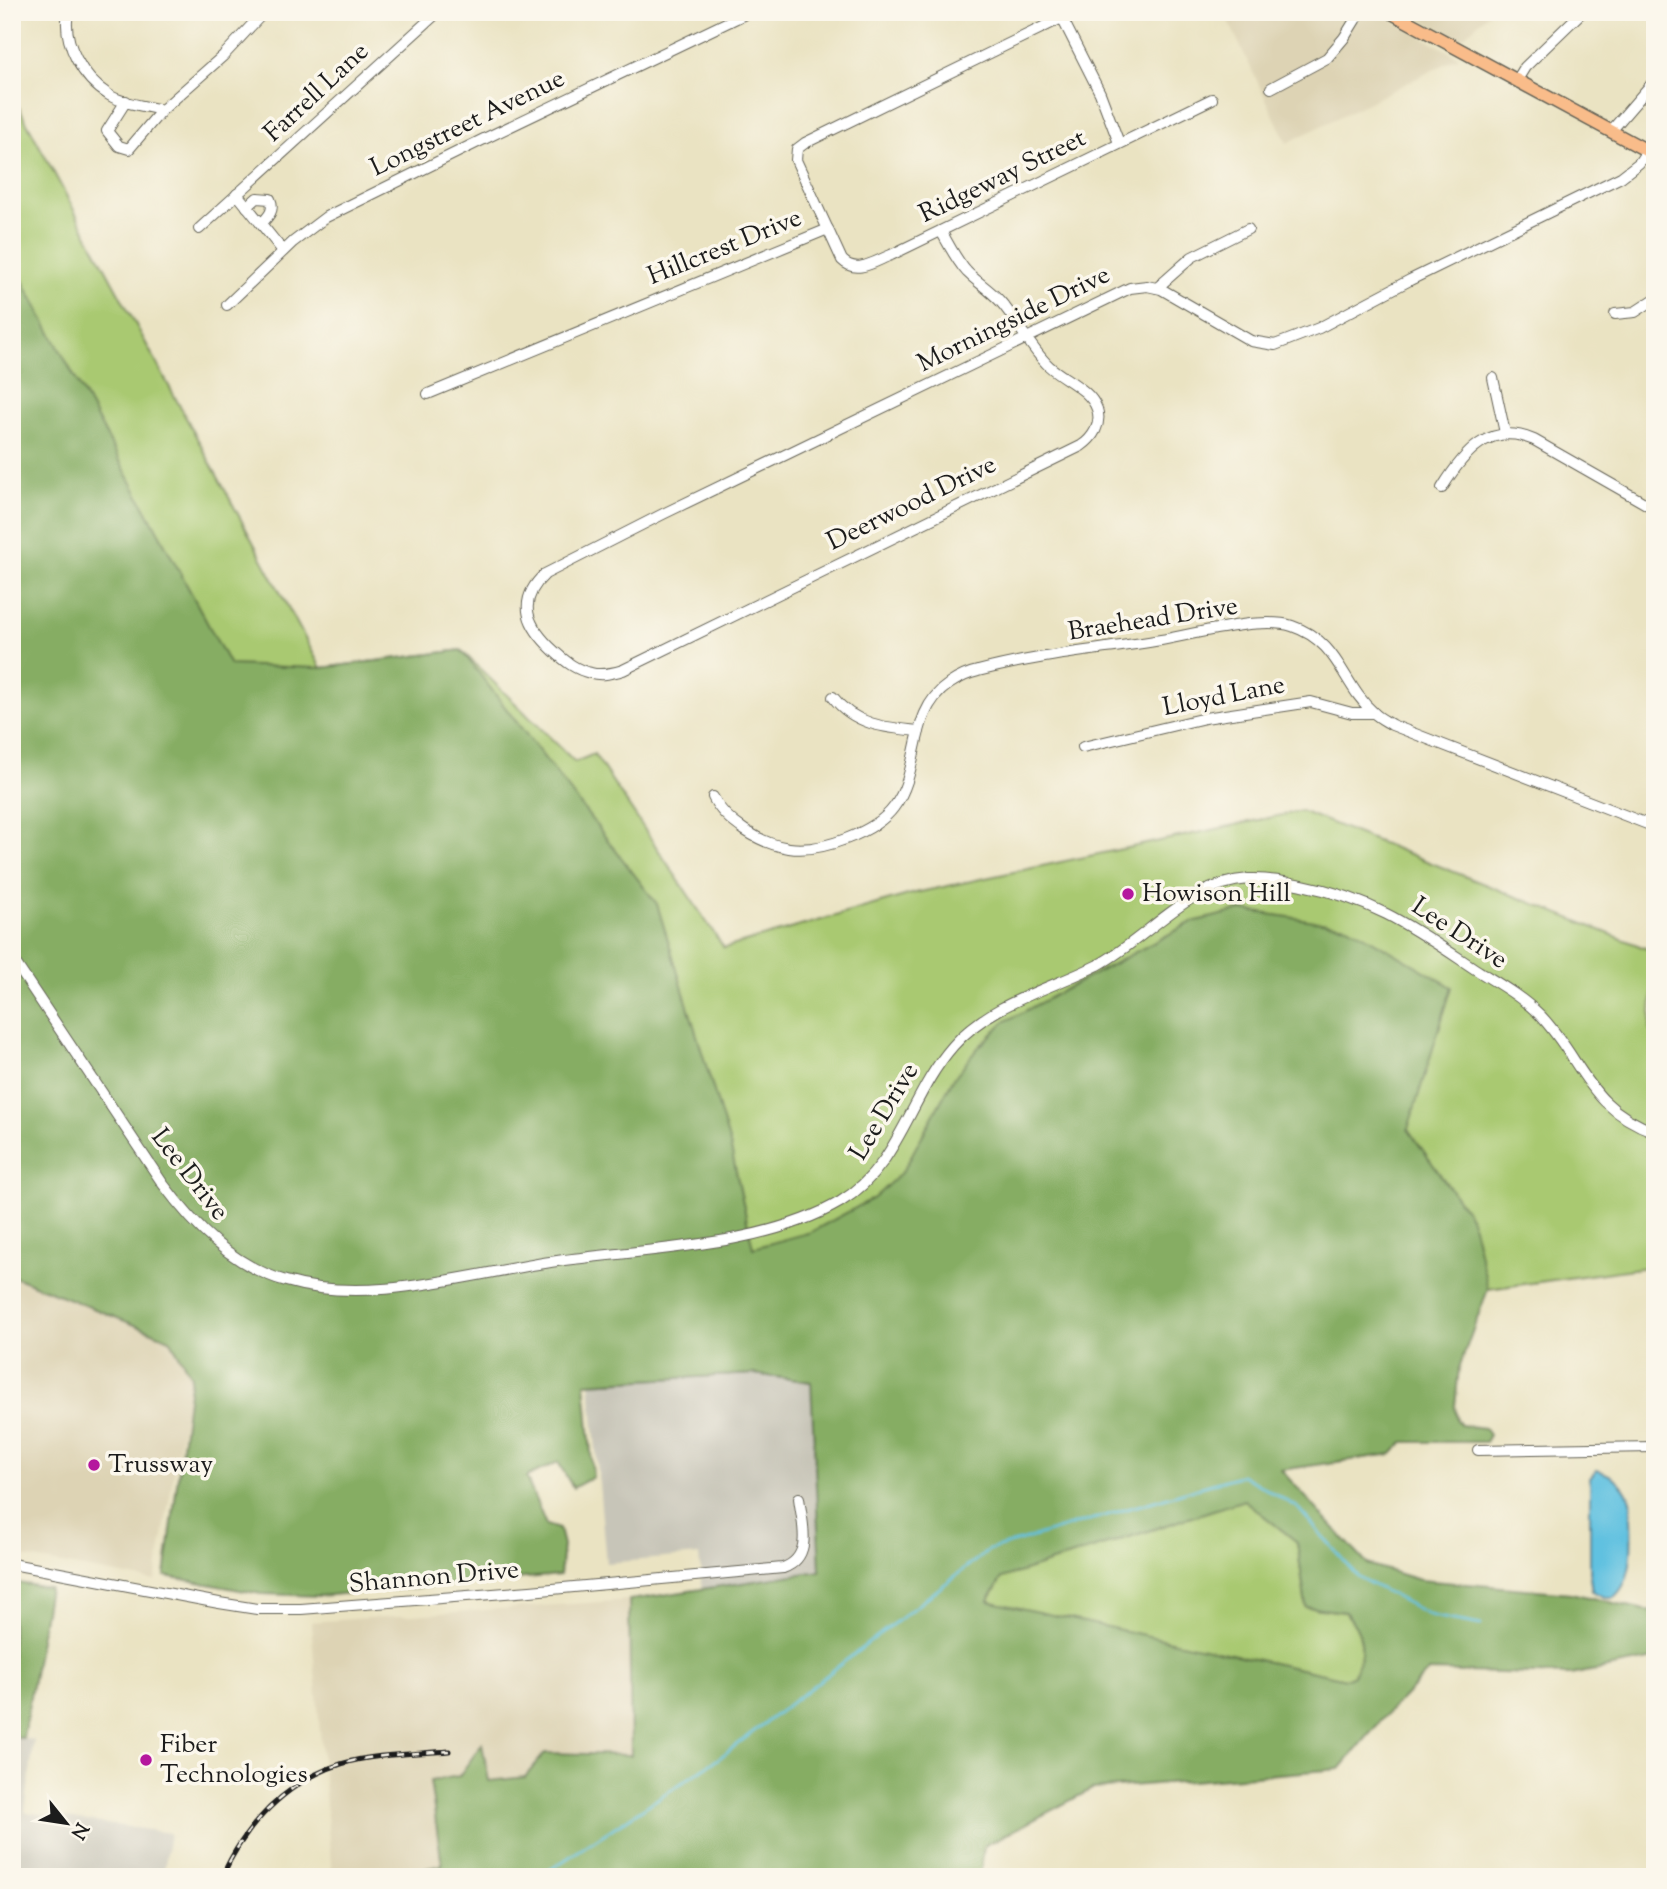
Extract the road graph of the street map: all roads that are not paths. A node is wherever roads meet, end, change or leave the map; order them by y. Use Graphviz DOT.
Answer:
graph roads {
  1 [pos="68,12"];
  2 [pos="264,12"];
  3 [pos="438,12"];
  4 [pos="749,12"];
  5 [pos="1074,12"];
  6 [pos="1360,12"];
  7 [pos="1390,12"];
  8 [pos="1582,12"];
  9 [pos="1062,18"];
  10 [pos="1517,80"];
  11 [pos="1655,80"];
  12 [pos="1271,88"];
  13 [pos="1212,99"];
  14 [pos="126,101"];
  15 [pos="162,110"];
  16 [pos="1611,131"];
  17 [pos="1119,143"];
  18 [pos="1651,153"];
  19 [pos="237,194"];
  20 [pos="247,207"];
  21 [pos="261,224"];
  22 [pos="199,229"];
  23 [pos="828,229"];
  24 [pos="1248,229"];
  25 [pos="941,231"];
  26 [pos="284,251"];
  27 [pos="1157,288"];
  28 [pos="1655,299"];
  29 [pos="227,305"];
  30 [pos="1615,314"];
  31 [pos="1027,337"];
  32 [pos="1493,378"];
  33 [pos="428,394"];
  34 [pos="1505,433"];
  35 [pos="1442,488"];
  36 [pos="1655,509"];
  37 [pos="527,610"];
  38 [pos="833,697"];
  39 [pos="1374,713"];
  40 [pos="919,731"];
  41 [pos="1083,747"];
  42 [pos="713,797"];
  43 [pos="1655,827"];
  44 [pos="12,958"];
  45 [pos="1655,1132"];
  46 [pos="1655,1447"];
  47 [pos="1478,1450"];
  48 [pos="799,1498"];
  49 [pos="12,1564"];
  1 -- 14 [label="street"];
  2 -- 15 [label="street"];
  3 -- 19 [label="street, Farrell Lane"];
  4 -- 26 [label="street, Longstreet Avenue"];
  5 -- 9 [label="street, Hillcrest Drive"];
  6 -- 12 [label="street"];
  7 -- 10 [label="main road"];
  8 -- 10 [label="street"];
  9 -- 17 [label="street"];
  9 -- 23 [label="street, Hillcrest Drive"];
  10 -- 16 [label="main road"];
  11 -- 16 [label="street"];
  13 -- 17 [label="street, Ridgeway Street"];
  14 -- 15 [label="street"];
  14 -- 15 [label="street"];
  16 -- 18 [label="main road"];
  17 -- 25 [label="street, Ridgeway Street"];
  18 -- 27 [label="street"];
  19 -- 20 [label="street"];
  19 -- 22 [label="street, Farrell Lane"];
  20 -- 21 [label="street"];
  20 -- 21 [label="street"];
  21 -- 26 [label="street"];
  23 -- 25 [label="street, Ridgeway Street"];
  23 -- 33 [label="street, Hillcrest Drive"];
  24 -- 27 [label="street"];
  25 -- 31 [label="street, Deerwood Drive"];
  26 -- 29 [label="street, Longstreet Avenue"];
  27 -- 31 [label="street, Morningside Drive"];
  28 -- 30 [label="street"];
  31 -- 37 [label="street, Morningside Drive"];
  31 -- 37 [label="street, Deerwood Drive"];
  32 -- 34 [label="street"];
  34 -- 35 [label="street"];
  34 -- 36 [label="street"];
  38 -- 40 [label="street"];
  39 -- 40 [label="street, Braehead Drive"];
  39 -- 41 [label="street, Lloyd Lane"];
  39 -- 43 [label="street, Braehead Drive"];
  40 -- 42 [label="street, Braehead Drive"];
  44 -- 45 [label="street, Lee Drive"];
  46 -- 47 [label="street"];
  48 -- 49 [label="street, Shannon Drive"];
}
